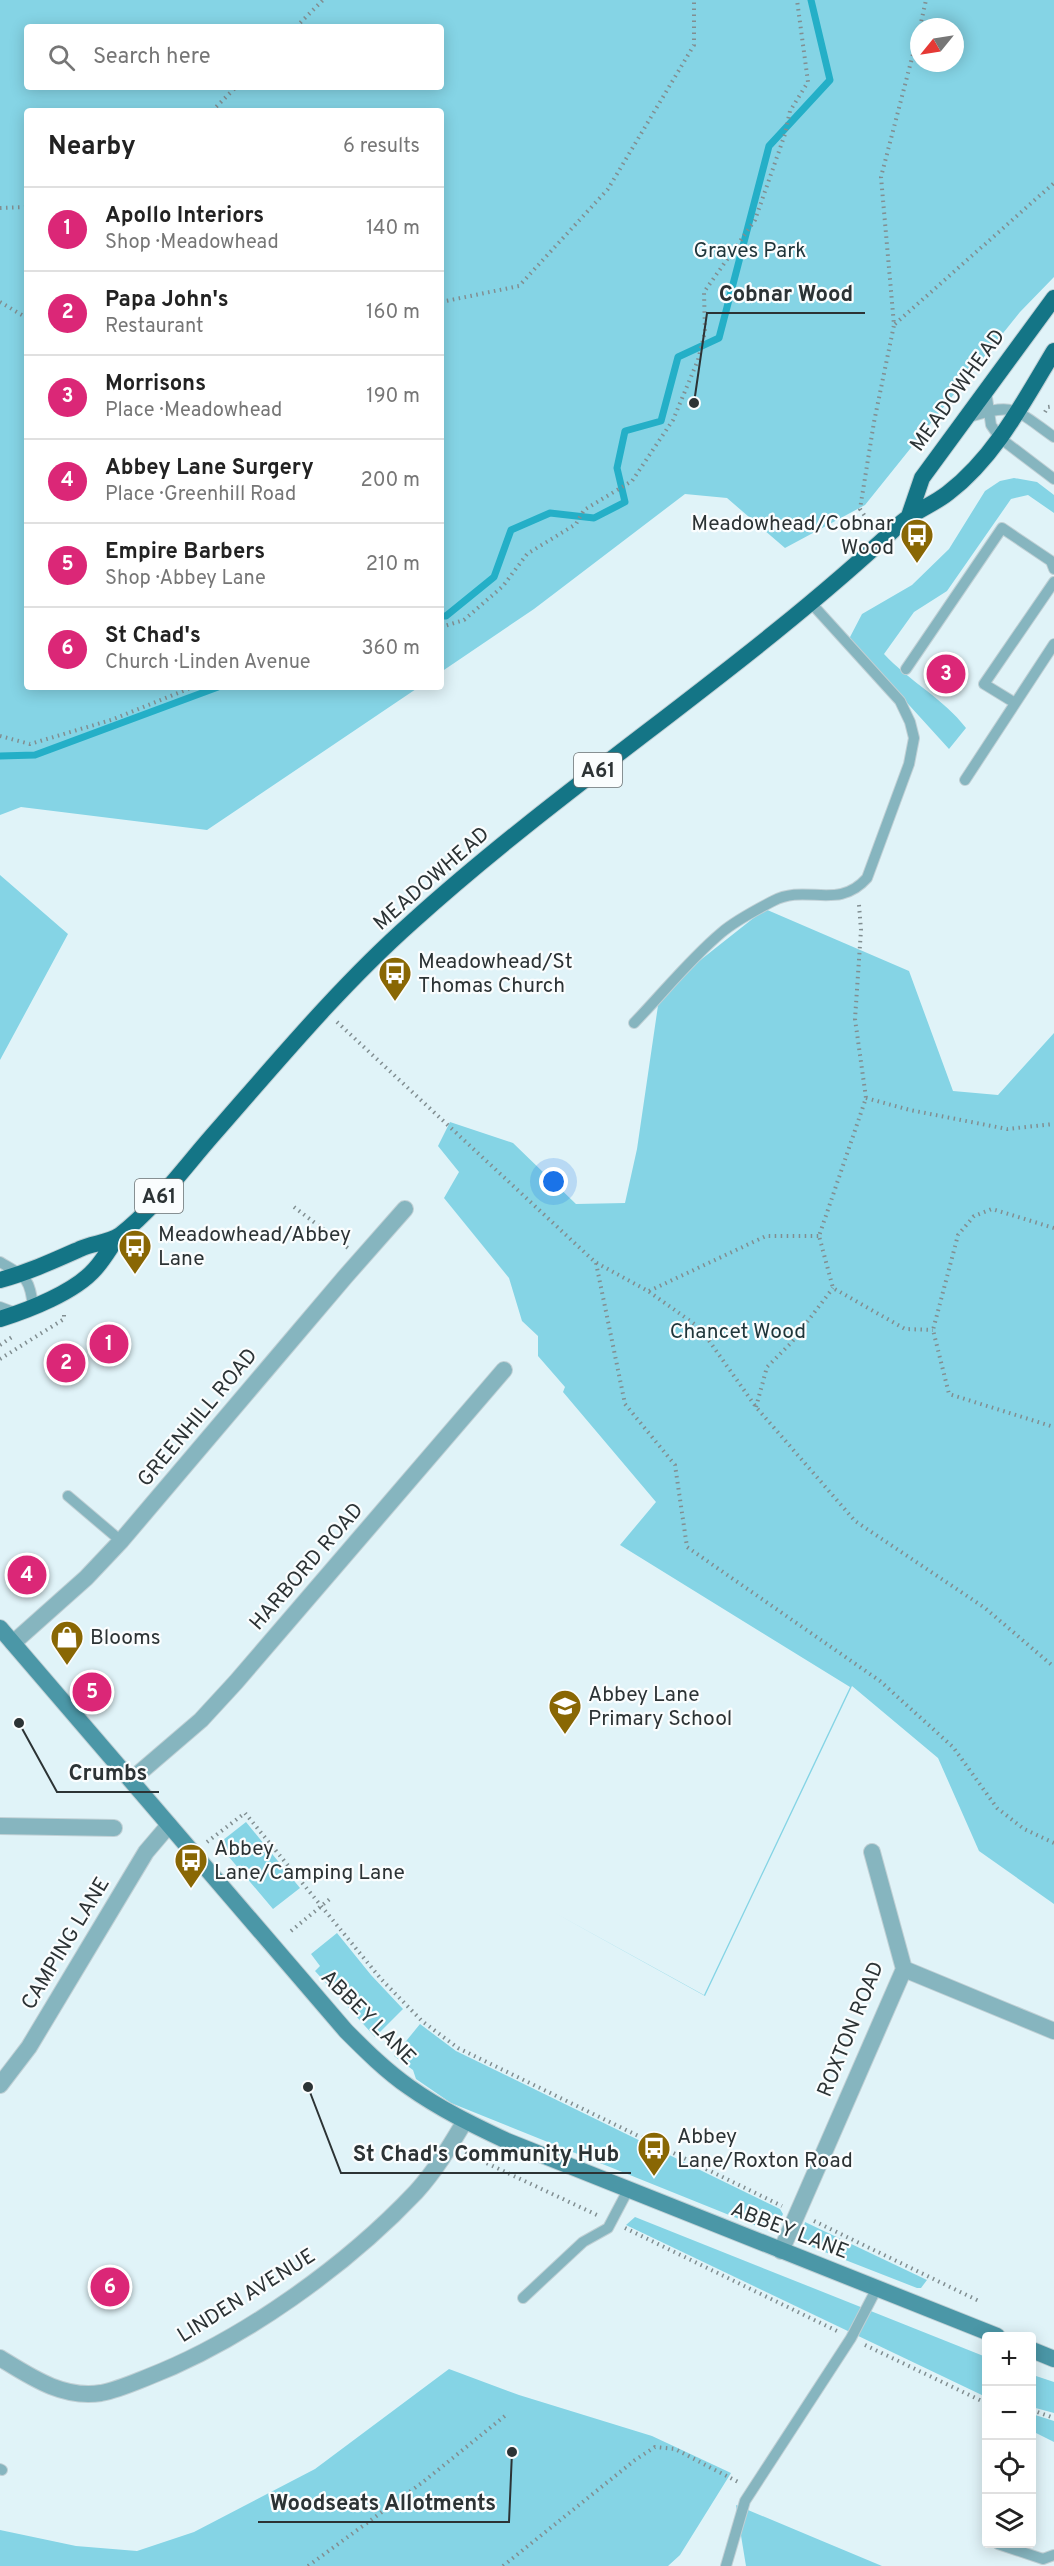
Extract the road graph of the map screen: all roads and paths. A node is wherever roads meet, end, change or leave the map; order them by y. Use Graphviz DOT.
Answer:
graph roads {
  1 [pos="323,0"];
  2 [pos="694,0"];
  3 [pos="797,0"];
  4 [pos="926,0"];
  5 [pos="922,18"];
  6 [pos="299,24"];
  7 [pos="910,67"];
  8 [pos="233,90"];
  9 [pos="215,108"];
  10 [pos="1054,183"];
  11 [pos="24,207"];
  12 [pos="0,208"];
  13 [pos="1054,298"];
  14 [pos="444,301"];
  15 [pos="0,302"];
  16 [pos="24,316"];
  17 [pos="894,325"];
  18 [pos="1054,351"];
  19 [pos="986,391"];
  20 [pos="989,411"];
  21 [pos="1018,411"];
  22 [pos="965,418"];
  23 [pos="1054,437"];
  24 [pos="1000,438"];
  25 [pos="1054,479"];
  26 [pos="909,516"];
  27 [pos="882,541"];
  28 [pos="1054,568"];
  29 [pos="1054,582"];
  30 [pos="811,603"];
  31 [pos="444,626"];
  32 [pos="1054,644"];
  33 [pos="1054,658"];
  34 [pos="1038,668"];
  35 [pos="906,669"];
  36 [pos="186,690"];
  37 [pos="1015,703"];
  38 [pos="0,736"];
  39 [pos="965,780"];
  40 [pos="857,889"];
  41 [pos="323,1009"];
  42 [pos="634,1023"];
  43 [pos="866,1098"];
  44 [pos="1054,1124"];
  45 [pos="294,1207"];
  46 [pos="405,1209"];
  47 [pos="1054,1228"];
  48 [pos="819,1236"];
  49 [pos="117,1238"];
  50 [pos="361,1258"];
  51 [pos="0,1262"];
  52 [pos="596,1262"];
  53 [pos="21,1274"];
  54 [pos="0,1280"];
  55 [pos="833,1288"];
  56 [pos="648,1291"];
  57 [pos="63,1292"];
  58 [pos="33,1307"];
  59 [pos="5,1313"];
  60 [pos="933,1330"];
  61 [pos="0,1359"];
  62 [pos="504,1370"];
  63 [pos="756,1407"];
  64 [pos="1054,1427"];
  65 [pos="68,1496"];
  66 [pos="121,1541"];
  67 [pos="0,1628"];
  68 [pos="13,1643"];
  69 [pos="1054,1667"];
  70 [pos="130,1780"];
  71 [pos="169,1825"];
  72 [pos="0,1826"];
  73 [pos="114,1828"];
  74 [pos="207,1842"];
  75 [pos="1054,1843"];
  76 [pos="872,1852"];
  77 [pos="331,1898"];
  78 [pos="321,1906"];
  79 [pos="291,1931"];
  80 [pos="904,1968"];
  81 [pos="1054,2031"];
  82 [pos="0,2085"];
  83 [pos="465,2121"];
  84 [pos="450,2146"];
  85 [pos="628,2190"];
  86 [pos="796,2213"];
  87 [pos="613,2222"];
  88 [pos="781,2251"];
  89 [pos="877,2288"];
  90 [pos="523,2298"];
  91 [pos="979,2301"];
  92 [pos="985,2332"];
  93 [pos="851,2338"];
  94 [pos="1036,2352"];
  95 [pos="0,2358"];
  96 [pos="1054,2359"];
  97 [pos="982,2401"];
  98 [pos="1036,2411"];
  99 [pos="506,2415"];
  100 [pos="1054,2418"];
  101 [pos="754,2490"];
  102 [pos="1010,2548"];
  103 [pos="1054,2555"];
  104 [pos="308,2566"];
  105 [pos="503,2566"];
  106 [pos="726,2566"];
  1 -- 6 [label="path"];
  2 -- 14 [label="path"];
  3 -- 31 [label="path"];
  4 -- 5 [label="path"];
  7 -- 17 [label="path"];
  8 -- 9 [label="path"];
  10 -- 17 [label="path"];
  11 -- 12 [label="path"];
  13 -- 19 [label="highway, MEADOWHEAD / A61"];
  15 -- 16 [label="path"];
  17 -- 27 [label="path"];
  18 -- 21 [label="highway, MEADOWHEAD / A61"];
  19 -- 20 [label="lane"];
  19 -- 22 [label="highway, MEADOWHEAD / A61"];
  20 -- 21 [label="lane"];
  20 -- 22 [label="lane"];
  20 -- 24 [label="lane"];
  21 -- 23 [label="lane"];
  21 -- 24 [label="highway, MEADOWHEAD / A61"];
  22 -- 26 [label="highway, MEADOWHEAD / A61"];
  24 -- 25 [label="lane"];
  24 -- 26 [label="highway, MEADOWHEAD / A61"];
  26 -- 27 [label="highway, MEADOWHEAD / A61"];
  27 -- 30 [label="highway, MEADOWHEAD / A61"];
  28 -- 35 [label="lane"];
  29 -- 37 [label="lane"];
  30 -- 40 [label="lane"];
  30 -- 41 [label="highway, MEADOWHEAD / A61"];
  32 -- 34 [label="lane"];
  33 -- 34 [label="lane"];
  34 -- 37 [label="lane"];
  36 -- 38 [label="path"];
  37 -- 39 [label="lane"];
  40 -- 42 [label="lane"];
  40 -- 43 [label="path"];
  41 -- 49 [label="highway, MEADOWHEAD / A61"];
  41 -- 52 [label="path"];
  43 -- 44 [label="path"];
  43 -- 48 [label="path"];
  45 -- 50 [label="path"];
  46 -- 50 [label="street, GREENHILL ROAD"];
  47 -- 60 [label="path"];
  48 -- 55 [label="path"];
  48 -- 56 [label="path"];
  49 -- 53 [label="highway, MEADOWHEAD / A61"];
  49 -- 57 [label="highway, A61"];
  50 -- 66 [label="street, GREENHILL ROAD"];
  51 -- 53 [label="lane"];
  52 -- 56 [label="path"];
  52 -- 75 [label="path"];
  53 -- 54 [label="highway, MEADOWHEAD / A61"];
  53 -- 58 [label="lane"];
  55 -- 60 [label="path"];
  55 -- 63 [label="path"];
  56 -- 63 [label="path"];
  57 -- 58 [label="highway, A61"];
  57 -- 61 [label="path"];
  58 -- 59 [label="highway, A61"];
  60 -- 64 [label="path"];
  62 -- 70 [label="street, HARBORD ROAD"];
  63 -- 69 [label="path"];
  65 -- 66 [label="lane"];
  66 -- 68 [label="street, GREENHILL ROAD"];
  67 -- 68 [label="main road, ABBEY LANE"];
  68 -- 70 [label="main road, ABBEY LANE"];
  70 -- 71 [label="main road, ABBEY LANE"];
  71 -- 82 [label="street, CAMPING LANE"];
  71 -- 83 [label="main road, ABBEY LANE"];
  72 -- 73 [label="street"];
  74 -- 78 [label="path"];
  76 -- 80 [label="street, ROXTON ROAD"];
  77 -- 78 [label="path"];
  78 -- 79 [label="path"];
  78 -- 86 [label="path"];
  80 -- 81 [label="street"];
  80 -- 86 [label="street, ROXTON ROAD"];
  83 -- 84 [label="street, LINDEN AVENUE"];
  83 -- 85 [label="main road, ABBEY LANE"];
  84 -- 87 [label="path"];
  84 -- 95 [label="street, LINDEN AVENUE"];
  85 -- 87 [label="lane"];
  85 -- 88 [label="main road, ABBEY LANE"];
  86 -- 88 [label="street, ROXTON ROAD"];
  86 -- 91 [label="path"];
  87 -- 90 [label="lane"];
  87 -- 93 [label="path"];
  88 -- 89 [label="main road, ABBEY LANE"];
  89 -- 92 [label="main road, ABBEY LANE"];
  89 -- 93 [label="lane"];
  93 -- 97 [label="path"];
  93 -- 101 [label="lane"];
  94 -- 96 [label="main road"];
  98 -- 100 [label="path"];
  99 -- 104 [label="path"];
  101 -- 105 [label="path"];
  101 -- 106 [label="lane"];
  102 -- 103 [label="lane"];
}
